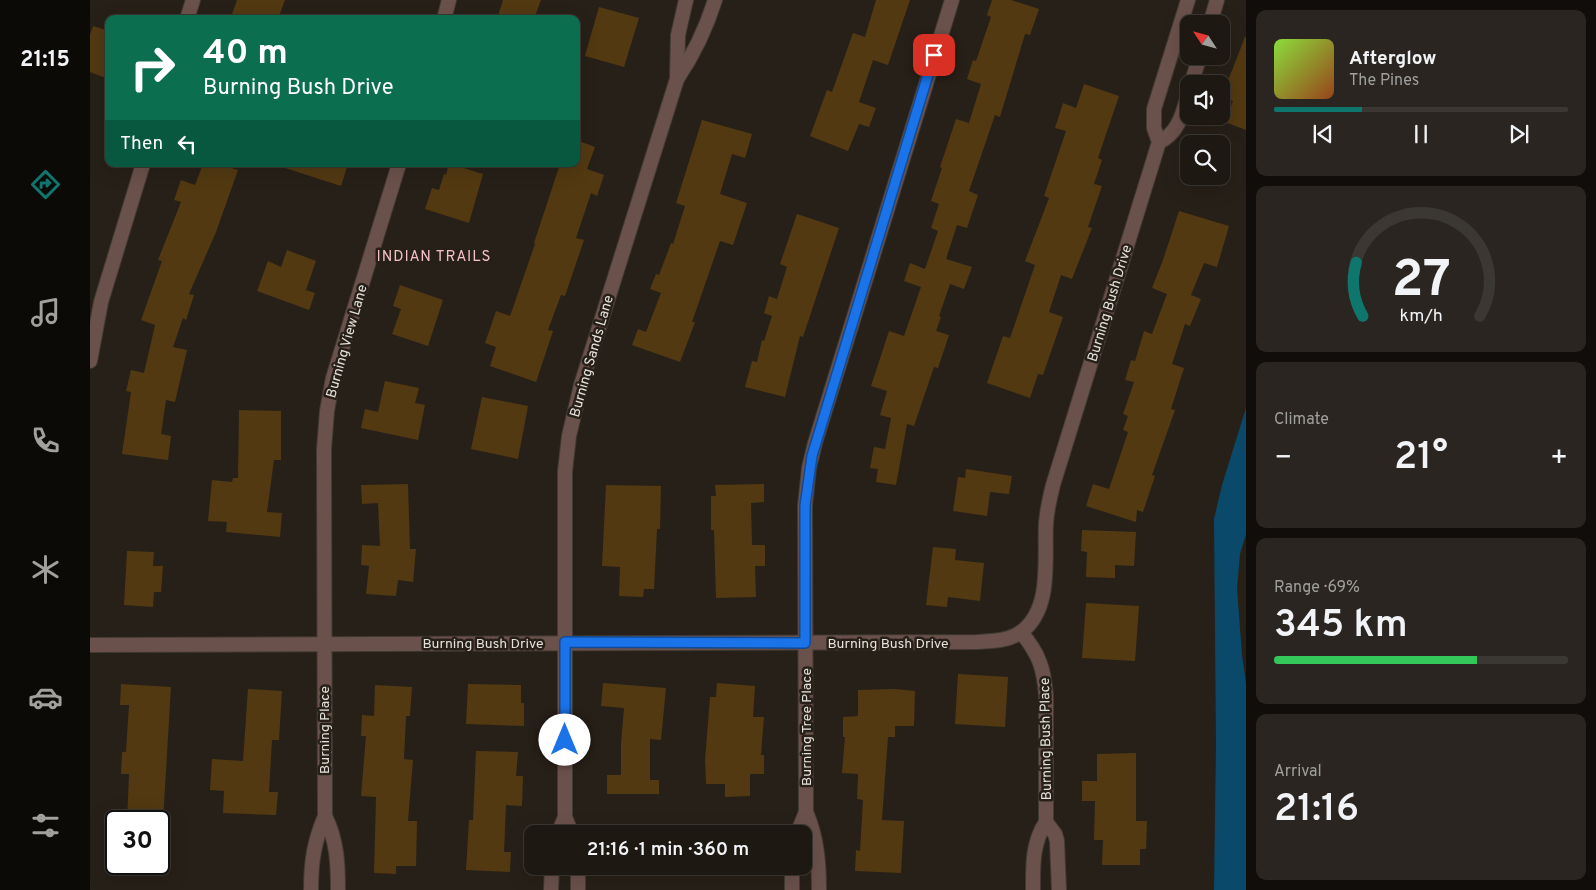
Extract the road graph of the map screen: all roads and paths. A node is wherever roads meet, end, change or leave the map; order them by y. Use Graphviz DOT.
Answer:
graph roads {
  1 [pos="193,0"];
  2 [pos="449,0"];
  3 [pos="686,0"];
  4 [pos="715,0"];
  5 [pos="952,0"];
  6 [pos="1188,0"];
  7 [pos="1217,0"];
  8 [pos="189,15"];
  9 [pos="445,15"];
  10 [pos="1213,15"];
  11 [pos="677,79"];
  12 [pos="1180,118"];
  13 [pos="1159,142"];
  14 [pos="141,167"];
  15 [pos="398,167"];
  16 [pos="90,361"];
  17 [pos="1021,632"];
  18 [pos="565,642"];
  19 [pos="805,643"];
  20 [pos="324,644"];
  21 [pos="90,645"];
  22 [pos="806,812"];
  23 [pos="325,816"];
  24 [pos="565,817"];
  25 [pos="1046,822"];
  26 [pos="562,825"];
  27 [pos="568,825"];
  28 [pos="800,825"];
  29 [pos="552,875"];
  30 [pos="578,875"];
  31 [pos="792,875"];
  32 [pos="311,890"];
  33 [pos="338,890"];
  34 [pos="551,890"];
  35 [pos="578,890"];
  36 [pos="792,890"];
  37 [pos="819,890"];
  38 [pos="1032,890"];
  39 [pos="1059,890"];
  1 -- 8 [label="street"];
  2 -- 9 [label="street"];
  3 -- 11 [label="street, Burning Sands Lane"];
  4 -- 11 [label="street, Burning Sands Lane"];
  5 -- 19 [label="street, Burning Tree Place"];
  6 -- 13 [label="street, Burning Bush Drive"];
  7 -- 10 [label="street"];
  11 -- 18 [label="street, Burning Sands Lane"];
  12 -- 13 [label="street"];
  13 -- 17 [label="street, Burning Bush Drive"];
  14 -- 16 [label="street"];
  15 -- 20 [label="street, Burning View Lane"];
  17 -- 19 [label="street, Burning Bush Drive"];
  17 -- 25 [label="street, Burning Bush Place"];
  18 -- 19 [label="street, Burning Bush Drive"];
  18 -- 20 [label="street, Burning Bush Drive"];
  18 -- 24 [label="street, Burning Sands Lane"];
  19 -- 22 [label="street, Burning Tree Place"];
  20 -- 21 [label="street, Burning Bush Drive"];
  20 -- 23 [label="street, Burning Place"];
  22 -- 28 [label="street, Burning Tree Place"];
  22 -- 37 [label="street, Burning Tree Place"];
  23 -- 32 [label="street, Burning Place"];
  23 -- 33 [label="street, Burning Place"];
  24 -- 26 [label="street"];
  24 -- 27 [label="street"];
  25 -- 38 [label="street, Burning Bush Place"];
  25 -- 39 [label="street, Burning Bush Place"];
  29 -- 34 [label="street"];
  30 -- 35 [label="street"];
  31 -- 36 [label="street"];
}
